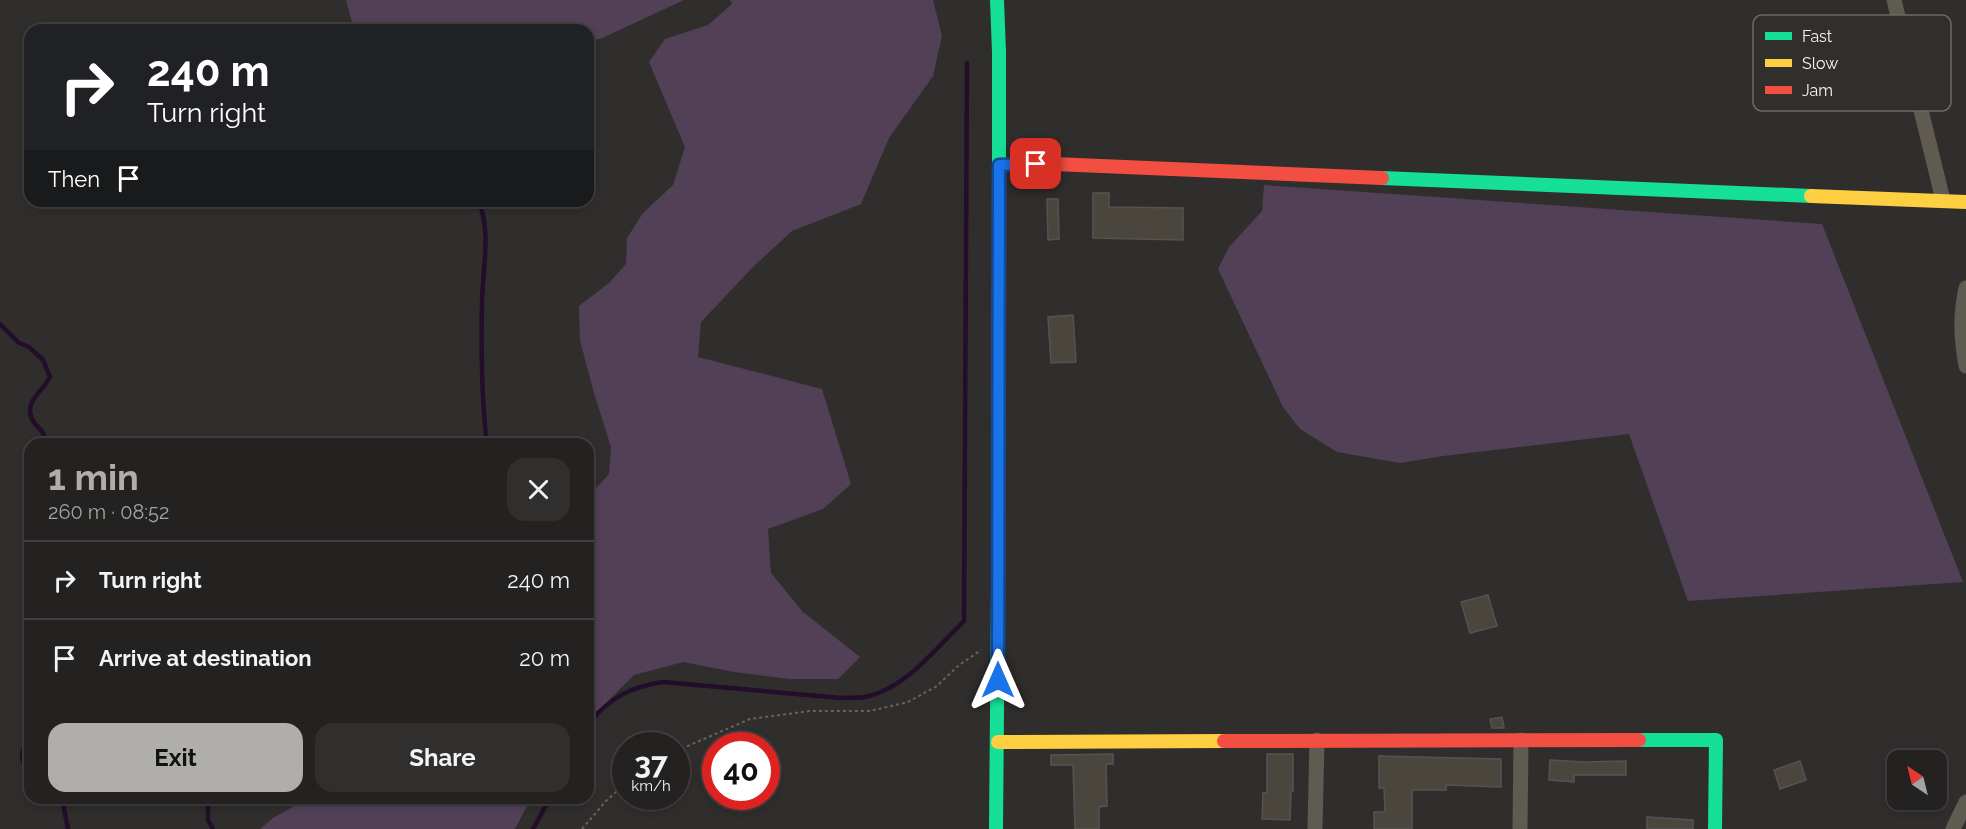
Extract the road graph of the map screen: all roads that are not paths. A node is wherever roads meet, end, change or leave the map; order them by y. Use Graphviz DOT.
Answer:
graph roads {
  1 [pos="997,0"];
  2 [pos="1894,0"];
  3 [pos="1898,15"];
  4 [pos="1921,111"];
  5 [pos="999,165"];
  6 [pos="1943,200"];
  7 [pos="1966,202"];
  8 [pos="1966,288"];
  9 [pos="1966,366"];
  10 [pos="1317,740"];
  11 [pos="1521,740"];
  12 [pos="998,742"];
  13 [pos="1966,802"];
  14 [pos="996,829"];
  15 [pos="1315,829"];
  16 [pos="1520,829"];
  17 [pos="1715,829"];
  18 [pos="1953,829"];
  1 -- 5 [label="street"];
  2 -- 3 [label="street"];
  4 -- 6 [label="street"];
  5 -- 6 [label="street"];
  5 -- 12 [label="street"];
  6 -- 7 [label="street"];
  8 -- 9 [label="street"];
  10 -- 11 [label="street"];
  10 -- 12 [label="street"];
  10 -- 15 [label="street"];
  11 -- 16 [label="street"];
  11 -- 17 [label="street"];
  12 -- 14 [label="street"];
  13 -- 18 [label="street"];
}
